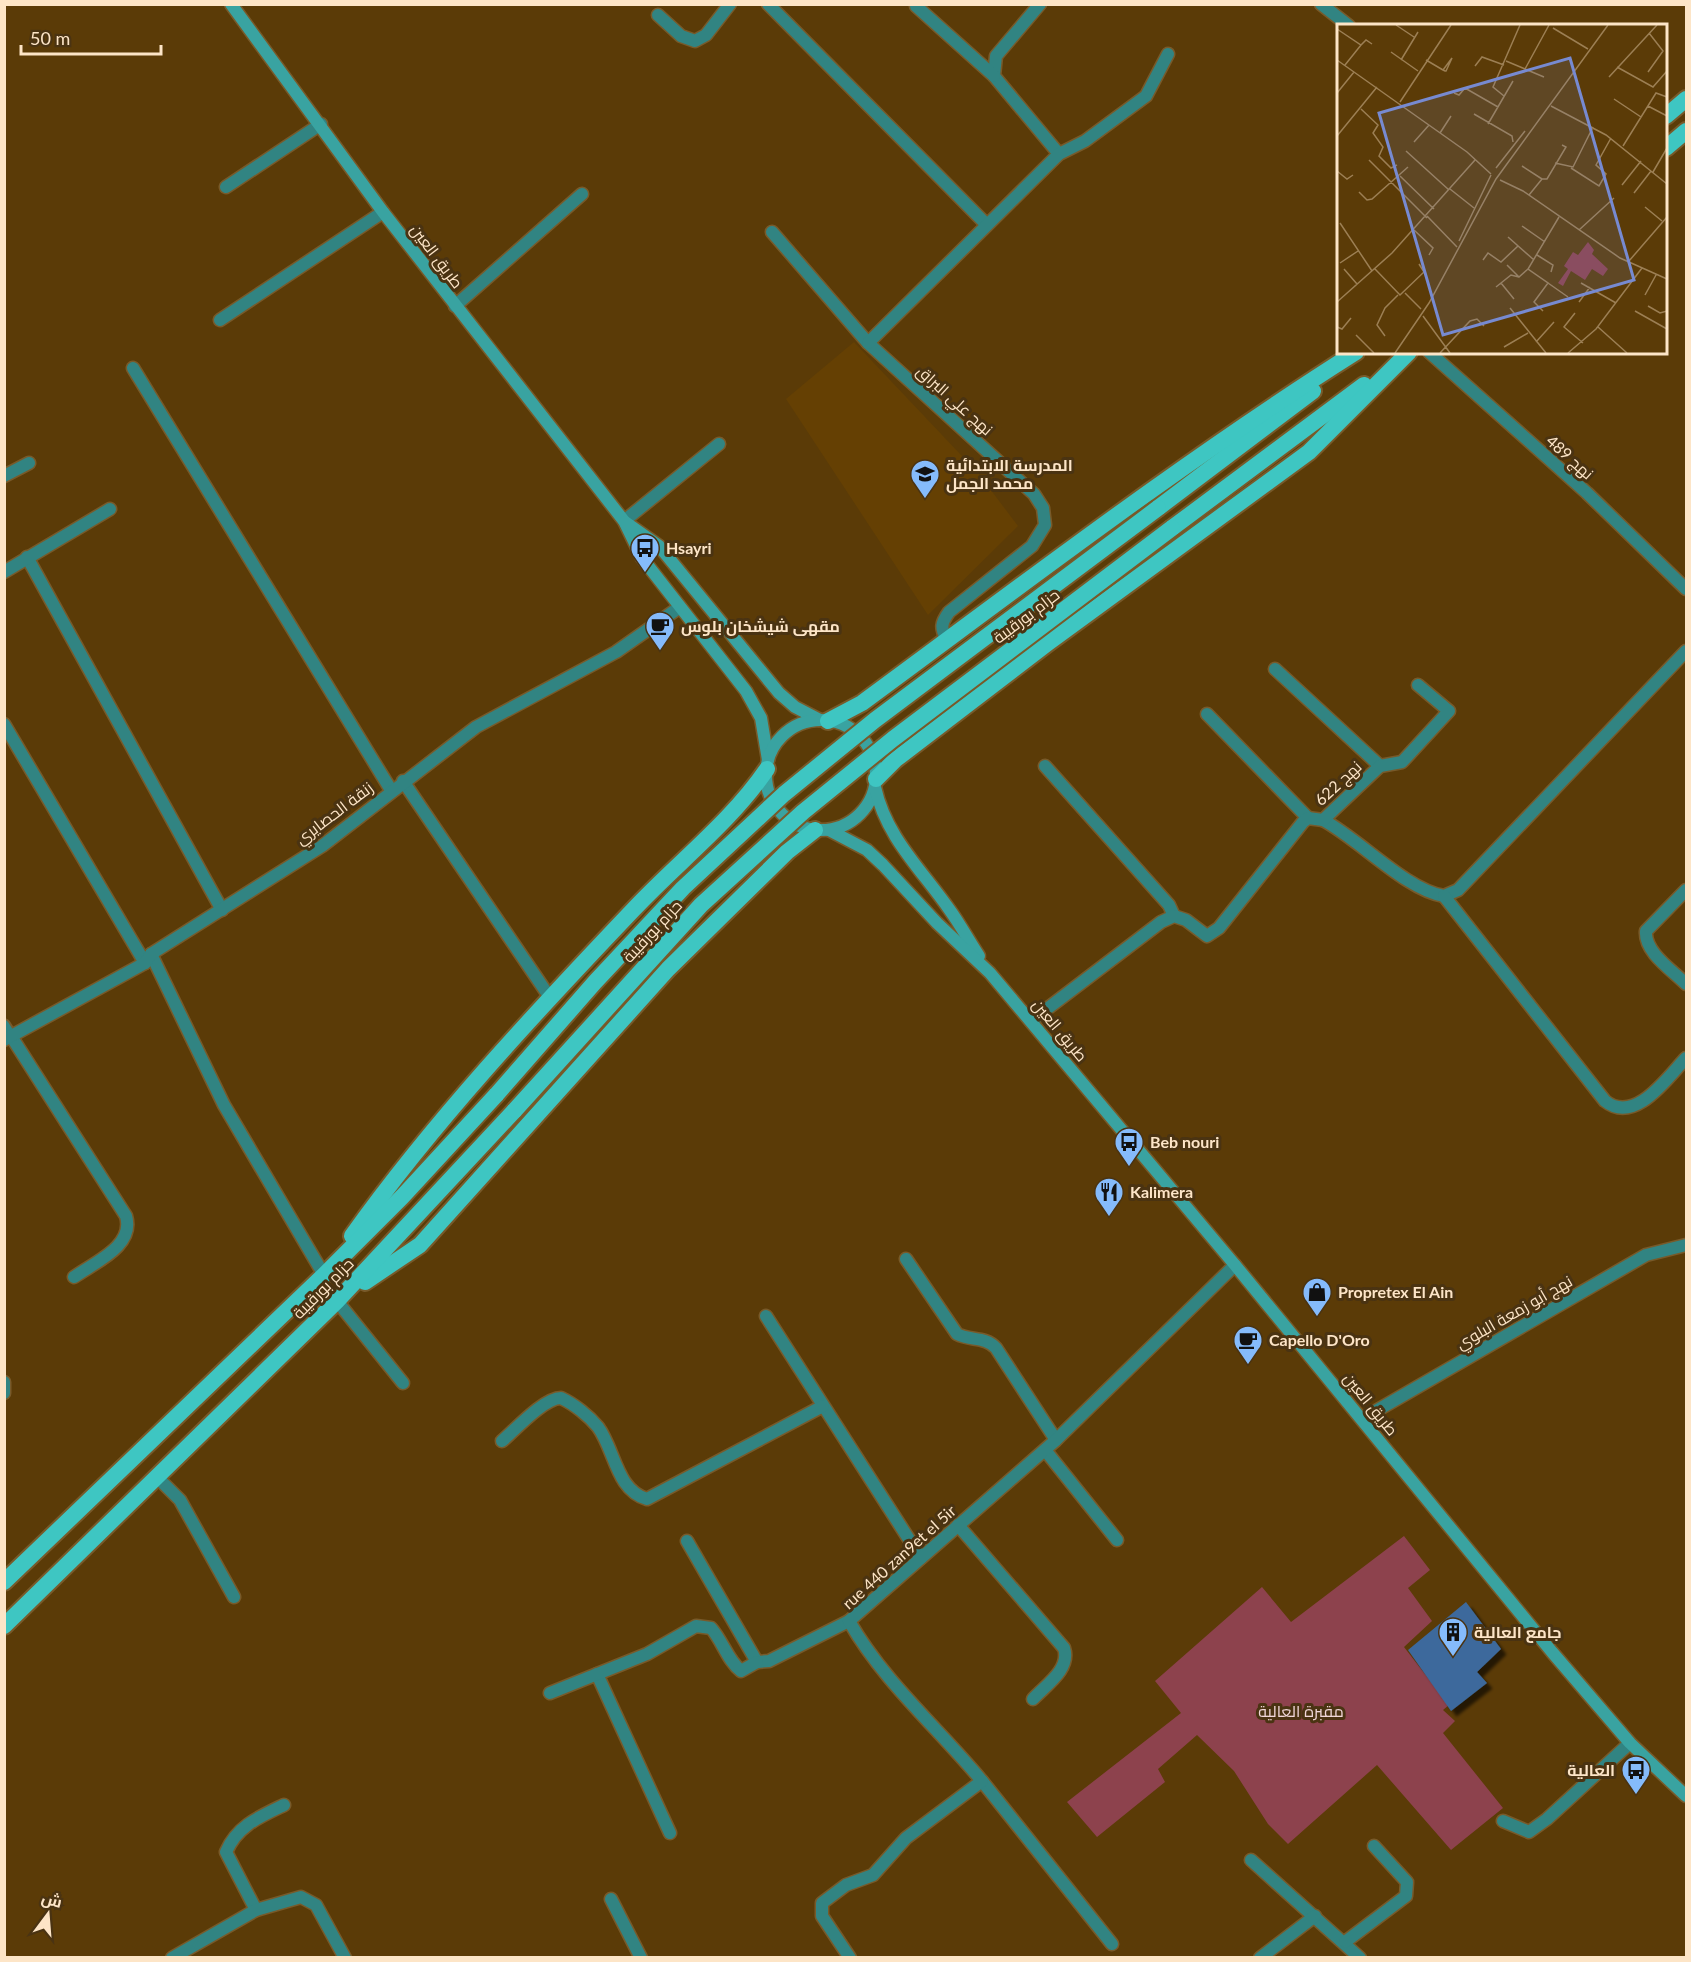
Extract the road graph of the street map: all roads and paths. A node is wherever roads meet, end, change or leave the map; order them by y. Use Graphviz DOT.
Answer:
graph roads {
  1 [pos="231,4"];
  2 [pos="730,4"];
  3 [pos="768,4"];
  4 [pos="1040,4"];
  5 [pos="1321,4"];
  6 [pos="916,6"];
  7 [pos="658,15"];
  8 [pos="1346,24"];
  9 [pos="1168,54"];
  10 [pos="994,76"];
  11 [pos="1686,99"];
  12 [pos="1667,114"];
  13 [pos="321,124"];
  14 [pos="1686,131"];
  15 [pos="1667,146"];
  16 [pos="1059,154"];
  17 [pos="226,187"];
  18 [pos="582,194"];
  19 [pos="383,212"];
  20 [pos="986,225"];
  21 [pos="772,232"];
  22 [pos="455,306"];
  23 [pos="220,320"];
  24 [pos="868,344"];
  25 [pos="1353,354"];
  26 [pos="1361,354"];
  27 [pos="1405,354"];
  28 [pos="1406,354"];
  29 [pos="1431,354"];
  30 [pos="133,368"];
  31 [pos="719,444"];
  32 [pos="28,463"];
  33 [pos="4,476"];
  34 [pos="110,509"];
  35 [pos="624,521"];
  36 [pos="27,558"];
  37 [pos="4,572"];
  38 [pos="1686,589"];
  39 [pos="681,607"];
  40 [pos="947,640"];
  41 [pos="1686,651"];
  42 [pos="1275,669"];
  43 [pos="1418,685"];
  44 [pos="1207,714"];
  45 [pos="824,721"];
  46 [pos="4,723"];
  47 [pos="768,765"];
  48 [pos="1045,766"];
  49 [pos="1380,766"];
  50 [pos="403,781"];
  51 [pos="875,783"];
  52 [pos="392,790"];
  53 [pos="1308,818"];
  54 [pos="1323,820"];
  55 [pos="822,830"];
  56 [pos="1686,890"];
  57 [pos="1444,896"];
  58 [pos="222,910"];
  59 [pos="1174,916"];
  60 [pos="148,958"];
  61 [pos="990,973"];
  62 [pos="1686,984"];
  63 [pos="551,999"];
  64 [pos="1031,1021"];
  65 [pos="4,1025"];
  66 [pos="8,1038"];
  67 [pos="1686,1058"];
  68 [pos="1686,1245"];
  69 [pos="906,1260"];
  70 [pos="1235,1265"];
  71 [pos="324,1275"];
  72 [pos="74,1277"];
  73 [pos="337,1301"];
  74 [pos="766,1316"];
  75 [pos="4,1382"];
  76 [pos="403,1383"];
  77 [pos="4,1393"];
  78 [pos="823,1406"];
  79 [pos="1362,1419"];
  80 [pos="1056,1440"];
  81 [pos="502,1441"];
  82 [pos="1045,1450"];
  83 [pos="156,1476"];
  84 [pos="958,1525"];
  85 [pos="1117,1540"];
  86 [pos="687,1541"];
  87 [pos="921,1558"];
  88 [pos="4,1582"];
  89 [pos="234,1597"];
  90 [pos="849,1621"];
  91 [pos="4,1626"];
  92 [pos="757,1662"];
  93 [pos="597,1674"];
  94 [pos="550,1693"];
  95 [pos="1033,1699"];
  96 [pos="1630,1743"];
  97 [pos="982,1781"];
  98 [pos="1686,1796"];
  99 [pos="284,1805"];
  100 [pos="1503,1821"];
  101 [pos="670,1833"];
  102 [pos="1374,1846"];
  103 [pos="1251,1860"];
  104 [pos="611,1899"];
  105 [pos="256,1910"];
  106 [pos="1315,1916"];
  107 [pos="1345,1942"];
  108 [pos="1112,1944"];
  109 [pos="172,1958"];
  110 [pos="345,1958"];
  111 [pos="641,1958"];
  112 [pos="850,1958"];
  113 [pos="1260,1958"];
  114 [pos="1360,1958"];
  1 -- 13 [label="main road, طريق العين"];
  2 -- 7 [label="street"];
  3 -- 20 [label="street"];
  4 -- 10 [label="street"];
  5 -- 8 [label="street"];
  6 -- 10 [label="street"];
  9 -- 16 [label="street"];
  10 -- 16 [label="street"];
  11 -- 12 [label="highway"];
  13 -- 17 [label="street"];
  13 -- 19 [label="main road, طريق العين"];
  14 -- 15 [label="highway"];
  16 -- 20 [label="street"];
  18 -- 22 [label="street"];
  19 -- 22 [label="main road, طريق العين"];
  19 -- 23 [label="street"];
  20 -- 24 [label="street"];
  21 -- 24 [label="street"];
  22 -- 35 [label="main road, طريق العين"];
  24 -- 40 [label="street, نهج علي البراق"];
  25 -- 40 [label="highway"];
  26 -- 71 [label="highway, حزام بورقيبة, bridge"];
  27 -- 73 [label="highway, حزام بورقيبة, bridge"];
  28 -- 51 [label="highway"];
  29 -- 38 [label="street, نهج 489"];
  30 -- 52 [label="street"];
  31 -- 35 [label="street"];
  32 -- 33 [label="street"];
  34 -- 36 [label="street"];
  35 -- 39 [label="main road, طريق العين"];
  35 -- 45 [label="main road, طريق العين"];
  36 -- 37 [label="street"];
  36 -- 58 [label="street"];
  39 -- 47 [label="main road, طريق العين"];
  39 -- 50 [label="street, زنقة الحصايري"];
  40 -- 45 [label="highway"];
  41 -- 57 [label="street"];
  42 -- 49 [label="street"];
  43 -- 49 [label="street, نهج 622"];
  44 -- 53 [label="street"];
  45 -- 47 [label="main road"];
  45 -- 51 [label="main road"];
  46 -- 60 [label="street"];
  47 -- 55 [label="main road"];
  47 -- 63 [label="highway"];
  48 -- 59 [label="street, نهج 622"];
  49 -- 54 [label="street, نهج 622"];
  50 -- 52 [label="street, زنقة الحصايري"];
  50 -- 63 [label="street"];
  51 -- 55 [label="main road"];
  51 -- 61 [label="main road, طريق العين"];
  52 -- 58 [label="street, زنقة الحصايري"];
  53 -- 54 [label="street, نهج 622"];
  53 -- 59 [label="street, نهج 622"];
  54 -- 57 [label="street"];
  55 -- 61 [label="main road, طريق العين"];
  55 -- 73 [label="highway"];
  56 -- 62 [label="street"];
  57 -- 67 [label="street"];
  58 -- 60 [label="street, زنقة الحصايري"];
  59 -- 64 [label="street"];
  60 -- 66 [label="street, زنقة الحصايري"];
  60 -- 71 [label="street"];
  61 -- 64 [label="main road, طريق العين"];
  63 -- 71 [label="highway"];
  64 -- 70 [label="main road, طريق العين"];
  65 -- 66 [label="lane"];
  66 -- 72 [label="street"];
  68 -- 79 [label="street, نهج أبو زمعة البلوي"];
  69 -- 80 [label="street"];
  70 -- 79 [label="main road, طريق العين"];
  70 -- 80 [label="street, rue 440 zan9et el 5ir"];
  71 -- 88 [label="highway, حزام بورقيبة"];
  73 -- 76 [label="street"];
  73 -- 83 [label="highway, حزام بورقيبة"];
  74 -- 78 [label="street"];
  75 -- 77 [label="street"];
  78 -- 81 [label="street"];
  78 -- 87 [label="street"];
  79 -- 96 [label="main road, طريق العين"];
  80 -- 82 [label="street, rue 440 zan9et el 5ir"];
  82 -- 84 [label="street, rue 440 zan9et el 5ir"];
  82 -- 85 [label="street"];
  83 -- 89 [label="street"];
  83 -- 91 [label="highway, حزام بورقيبة"];
  84 -- 87 [label="street, rue 440 zan9et el 5ir"];
  84 -- 95 [label="street"];
  86 -- 92 [label="street"];
  87 -- 90 [label="street, rue 440 zan9et el 5ir"];
  90 -- 92 [label="street"];
  90 -- 97 [label="street, rue 440 zan9et el 5ir"];
  92 -- 93 [label="street"];
  93 -- 94 [label="street"];
  93 -- 101 [label="street"];
  96 -- 98 [label="main road, طريق العين"];
  96 -- 100 [label="street"];
  97 -- 108 [label="street, rue 440 zan9et el 5ir"];
  97 -- 112 [label="street"];
  99 -- 105 [label="street"];
  102 -- 107 [label="street"];
  103 -- 106 [label="street"];
  104 -- 111 [label="street"];
  105 -- 109 [label="street"];
  105 -- 110 [label="street"];
  106 -- 107 [label="street"];
  106 -- 113 [label="street"];
  107 -- 114 [label="street"];
}
